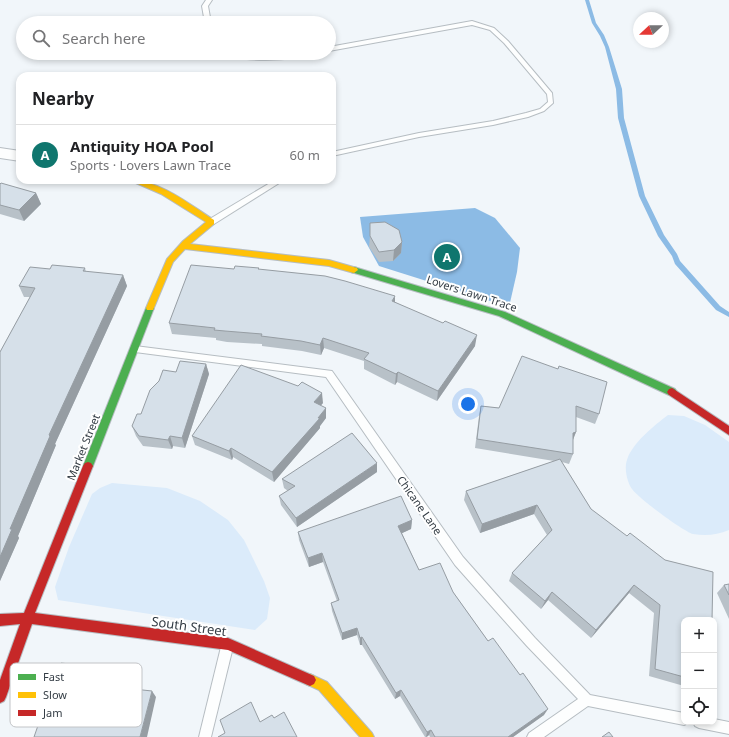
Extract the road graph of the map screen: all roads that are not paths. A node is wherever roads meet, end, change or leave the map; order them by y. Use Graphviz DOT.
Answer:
graph roads {
  1 [pos="209,0"];
  2 [pos="207,16"];
  3 [pos="336,48"];
  4 [pos="0,153"];
  5 [pos="336,153"];
  6 [pos="16,155"];
  7 [pos="145,184"];
  8 [pos="273,184"];
  9 [pos="211,222"];
  10 [pos="184,246"];
  11 [pos="135,349"];
  12 [pos="729,431"];
  13 [pos="28,618"];
  14 [pos="0,620"];
  15 [pos="228,644"];
  16 [pos="12,663"];
  17 [pos="10,669"];
  18 [pos="0,697"];
  19 [pos="587,700"];
  20 [pos="681,718"];
  21 [pos="714,725"];
  22 [pos="729,728"];
  23 [pos="205,737"];
  24 [pos="368,737"];
  25 [pos="533,737"];
  1 -- 2 [label="lane"];
  3 -- 5 [label="lane"];
  4 -- 6 [label="street"];
  7 -- 9 [label="street"];
  8 -- 9 [label="lane"];
  9 -- 10 [label="street, Market Street"];
  10 -- 11 [label="street, Market Street"];
  10 -- 12 [label="street, Lovers Lawn Trace"];
  11 -- 13 [label="street, Market Street"];
  11 -- 19 [label="lane, Chicane Lane"];
  13 -- 14 [label="street, South Street"];
  13 -- 15 [label="street, South Street"];
  13 -- 16 [label="street, Market Street"];
  15 -- 23 [label="lane"];
  15 -- 24 [label="street, South Street"];
  17 -- 18 [label="street, Market Street"];
  19 -- 20 [label="lane"];
  19 -- 25 [label="lane"];
  21 -- 22 [label="lane"];
}
